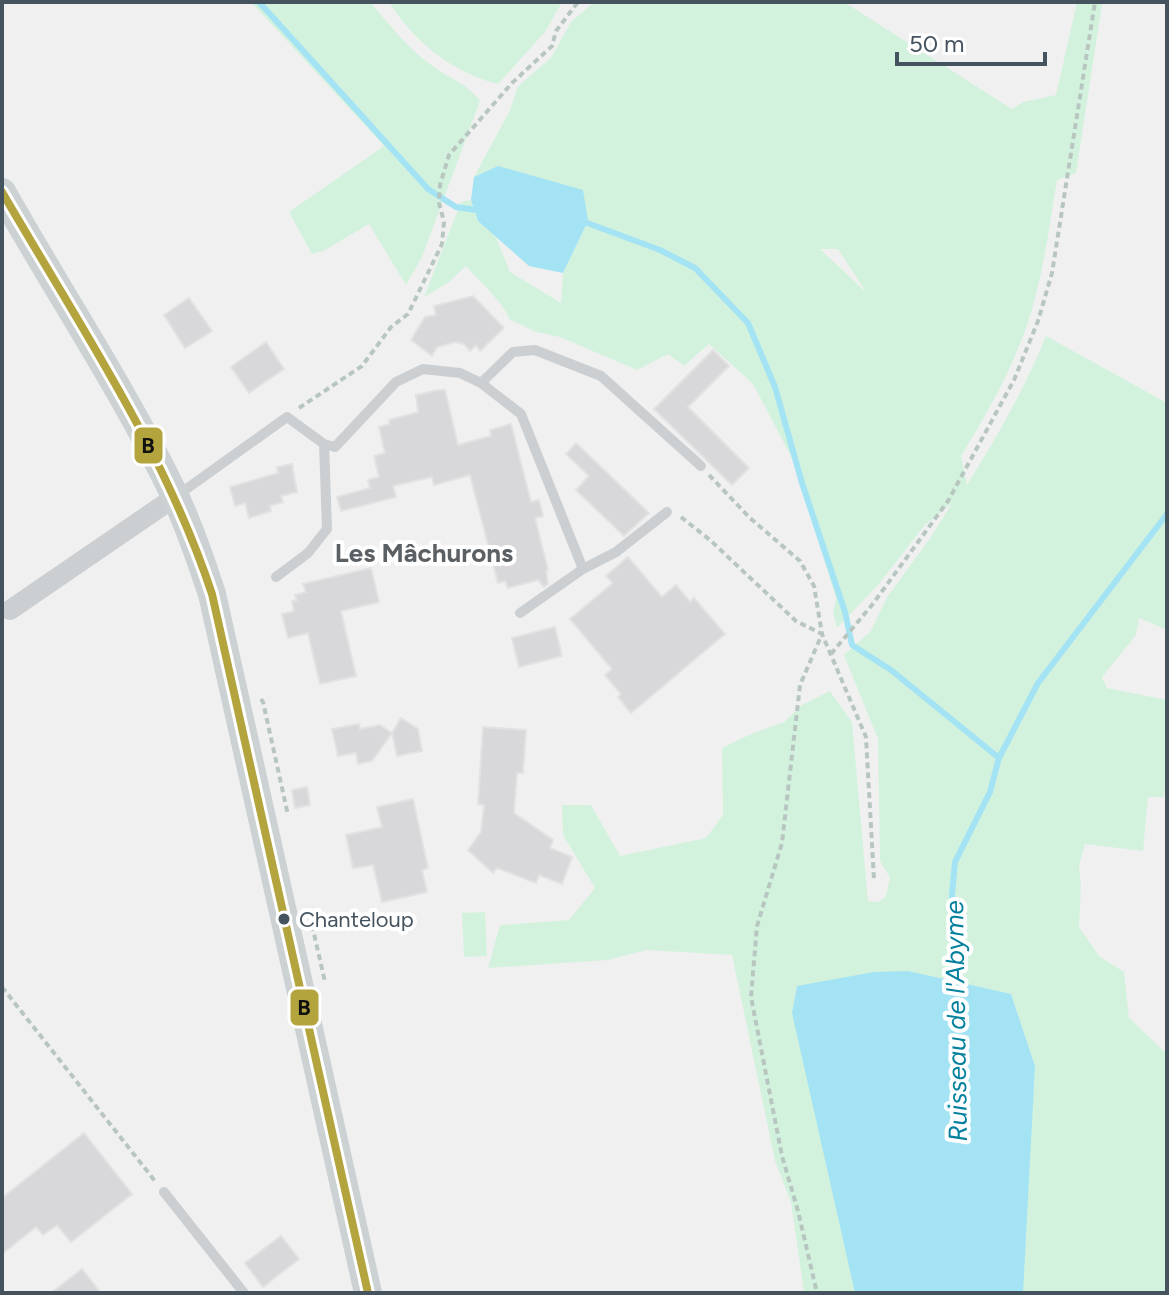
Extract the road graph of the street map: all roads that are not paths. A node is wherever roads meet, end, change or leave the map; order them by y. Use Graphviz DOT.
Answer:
graph roads {
  1 [pos="2,192"];
  2 [pos="481,383"];
  3 [pos="324,444"];
  4 [pos="701,466"];
  5 [pos="175,497"];
  6 [pos="667,512"];
  7 [pos="583,569"];
  8 [pos="276,577"];
  9 [pos="10,610"];
  10 [pos="520,613"];
  11 [pos="164,1192"];
  12 [pos="244,1293"];
  13 [pos="368,1293"];
  1 -- 5 [label="street"];
  2 -- 3 [label="lane"];
  2 -- 4 [label="lane"];
  2 -- 7 [label="lane"];
  3 -- 5 [label="lane"];
  3 -- 8 [label="lane"];
  5 -- 9 [label="street"];
  5 -- 13 [label="street"];
  6 -- 7 [label="lane"];
  7 -- 10 [label="lane"];
  11 -- 12 [label="lane"];
}
